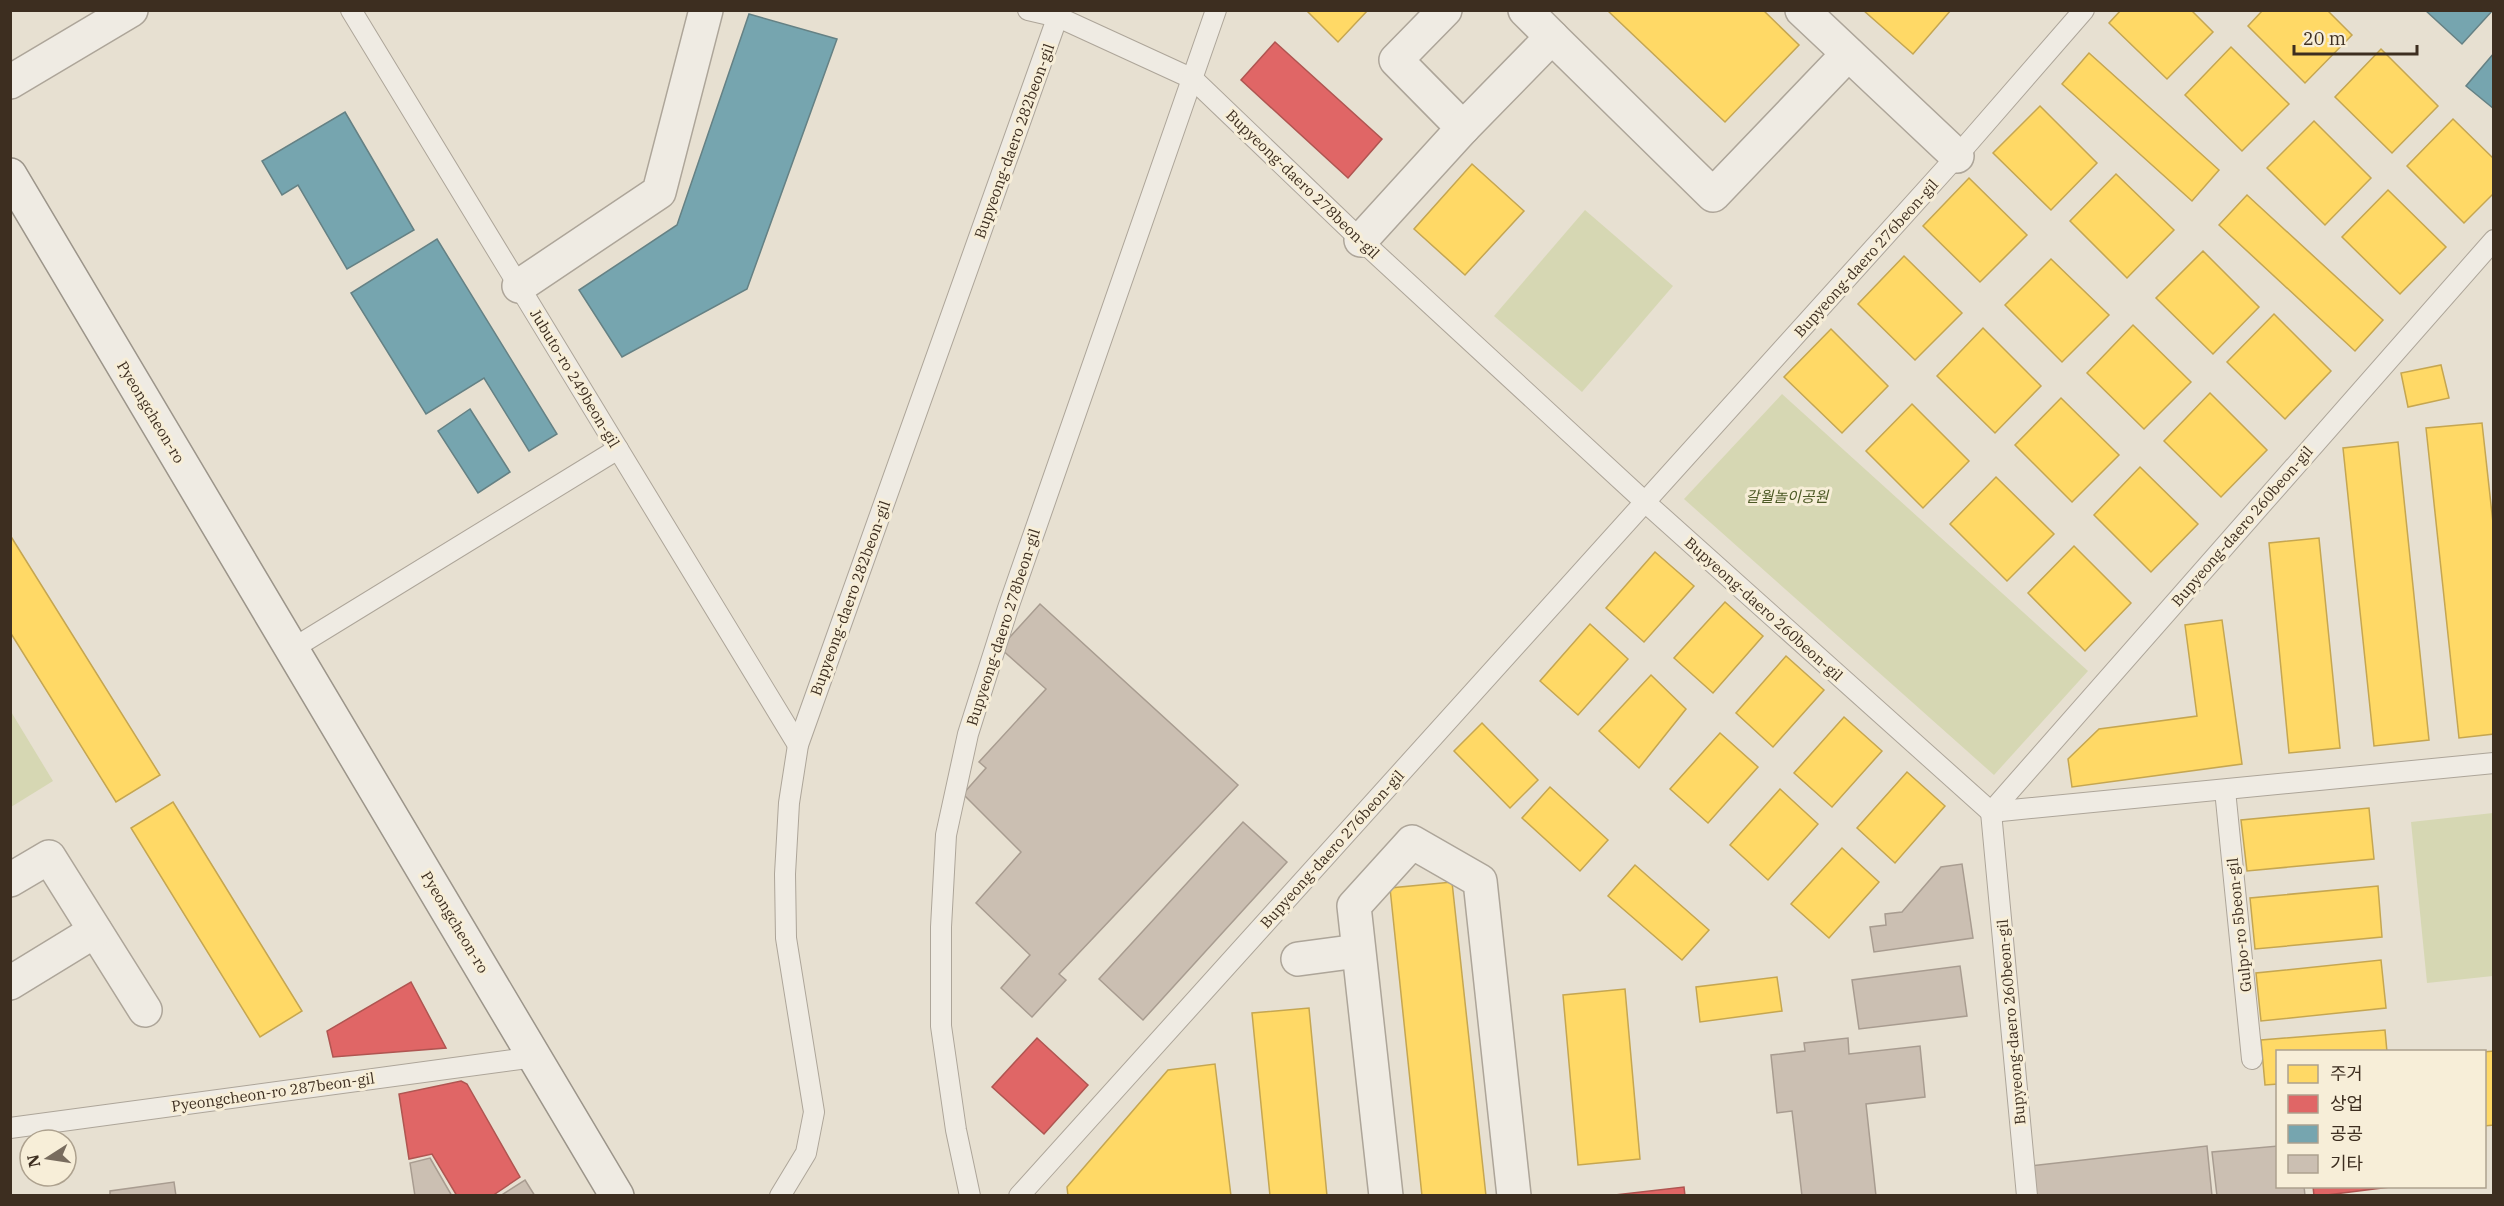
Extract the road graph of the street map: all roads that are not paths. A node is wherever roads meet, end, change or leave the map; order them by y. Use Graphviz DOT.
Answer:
graph roads {
  1 [pos="131,10"];
  2 [pos="351,10"];
  3 [pos="706,10"];
  4 [pos="1028,10"];
  5 [pos="1216,10"];
  6 [pos="1445,10"];
  7 [pos="1525,10"];
  8 [pos="1802,10"];
  9 [pos="2084,10"];
  10 [pos="1059,14"];
  11 [pos="1552,37"];
  12 [pos="1848,54"];
  13 [pos="1193,79"];
  14 [pos="10,82"];
  15 [pos="1463,128"];
  16 [pos="1957,156"];
  17 [pos="10,175"];
  18 [pos="1361,240"];
  19 [pos="2493,240"];
  20 [pos="519,286"];
  21 [pos="618,449"];
  22 [pos="1645,502"];
  23 [pos="292,649"];
  24 [pos="798,745"];
  25 [pos="2493,763"];
  26 [pos="2225,790"];
  27 [pos="1991,813"];
  28 [pos="10,880"];
  29 [pos="94,931"];
  30 [pos="1358,951"];
  31 [pos="1298,959"];
  32 [pos="10,983"];
  33 [pos="145,1010"];
  34 [pos="535,1057"];
  35 [pos="2252,1059"];
  36 [pos="10,1128"];
  37 [pos="617,1196"];
  38 [pos="780,1196"];
  39 [pos="970,1196"];
  40 [pos="1019,1196"];
  41 [pos="1386,1196"];
  42 [pos="1514,1196"];
  43 [pos="2027,1196"];
  1 -- 14 [label="street"];
  2 -- 20 [label="lane, Jubuto-ro 249beon-gil"];
  3 -- 20 [label="street"];
  4 -- 10 [label="lane"];
  5 -- 13 [label="lane, Bupyeong-daero 278beon-gil"];
  6 -- 15 [label="street"];
  7 -- 11 [label="street"];
  8 -- 12 [label="street"];
  9 -- 16 [label="lane, Bupyeong-daero 276beon-gil"];
  10 -- 13 [label="lane"];
  10 -- 24 [label="lane, Bupyeong-daero 282beon-gil"];
  11 -- 12 [label="street"];
  11 -- 15 [label="street"];
  12 -- 16 [label="street"];
  13 -- 18 [label="lane, Bupyeong-daero 278beon-gil"];
  13 -- 39 [label="lane, Bupyeong-daero 278beon-gil"];
  15 -- 18 [label="street"];
  16 -- 22 [label="lane, Bupyeong-daero 276beon-gil"];
  17 -- 23 [label="street, Pyeongcheon-ro"];
  18 -- 22 [label="lane, Bupyeong-daero 278beon-gil"];
  19 -- 27 [label="lane, Bupyeong-daero 260beon-gil"];
  20 -- 21 [label="lane, Jubuto-ro 249beon-gil"];
  21 -- 23 [label="lane"];
  21 -- 24 [label="lane, Jubuto-ro 249beon-gil"];
  22 -- 27 [label="lane, Bupyeong-daero 260beon-gil"];
  22 -- 40 [label="lane, Bupyeong-daero 276beon-gil"];
  23 -- 34 [label="street, Pyeongcheon-ro"];
  24 -- 38 [label="lane, Bupyeong-daero 282beon-gil"];
  25 -- 26 [label="lane"];
  26 -- 27 [label="lane"];
  26 -- 35 [label="lane, Gulpo-ro 5beon-gil"];
  27 -- 43 [label="lane, Bupyeong-daero 260beon-gil"];
  28 -- 29 [label="street"];
  29 -- 32 [label="street"];
  29 -- 33 [label="street"];
  30 -- 31 [label="street"];
  30 -- 41 [label="street"];
  30 -- 42 [label="street"];
  34 -- 36 [label="lane, Pyeongcheon-ro 287beon-gil"];
  34 -- 37 [label="street, Pyeongcheon-ro"];
}
